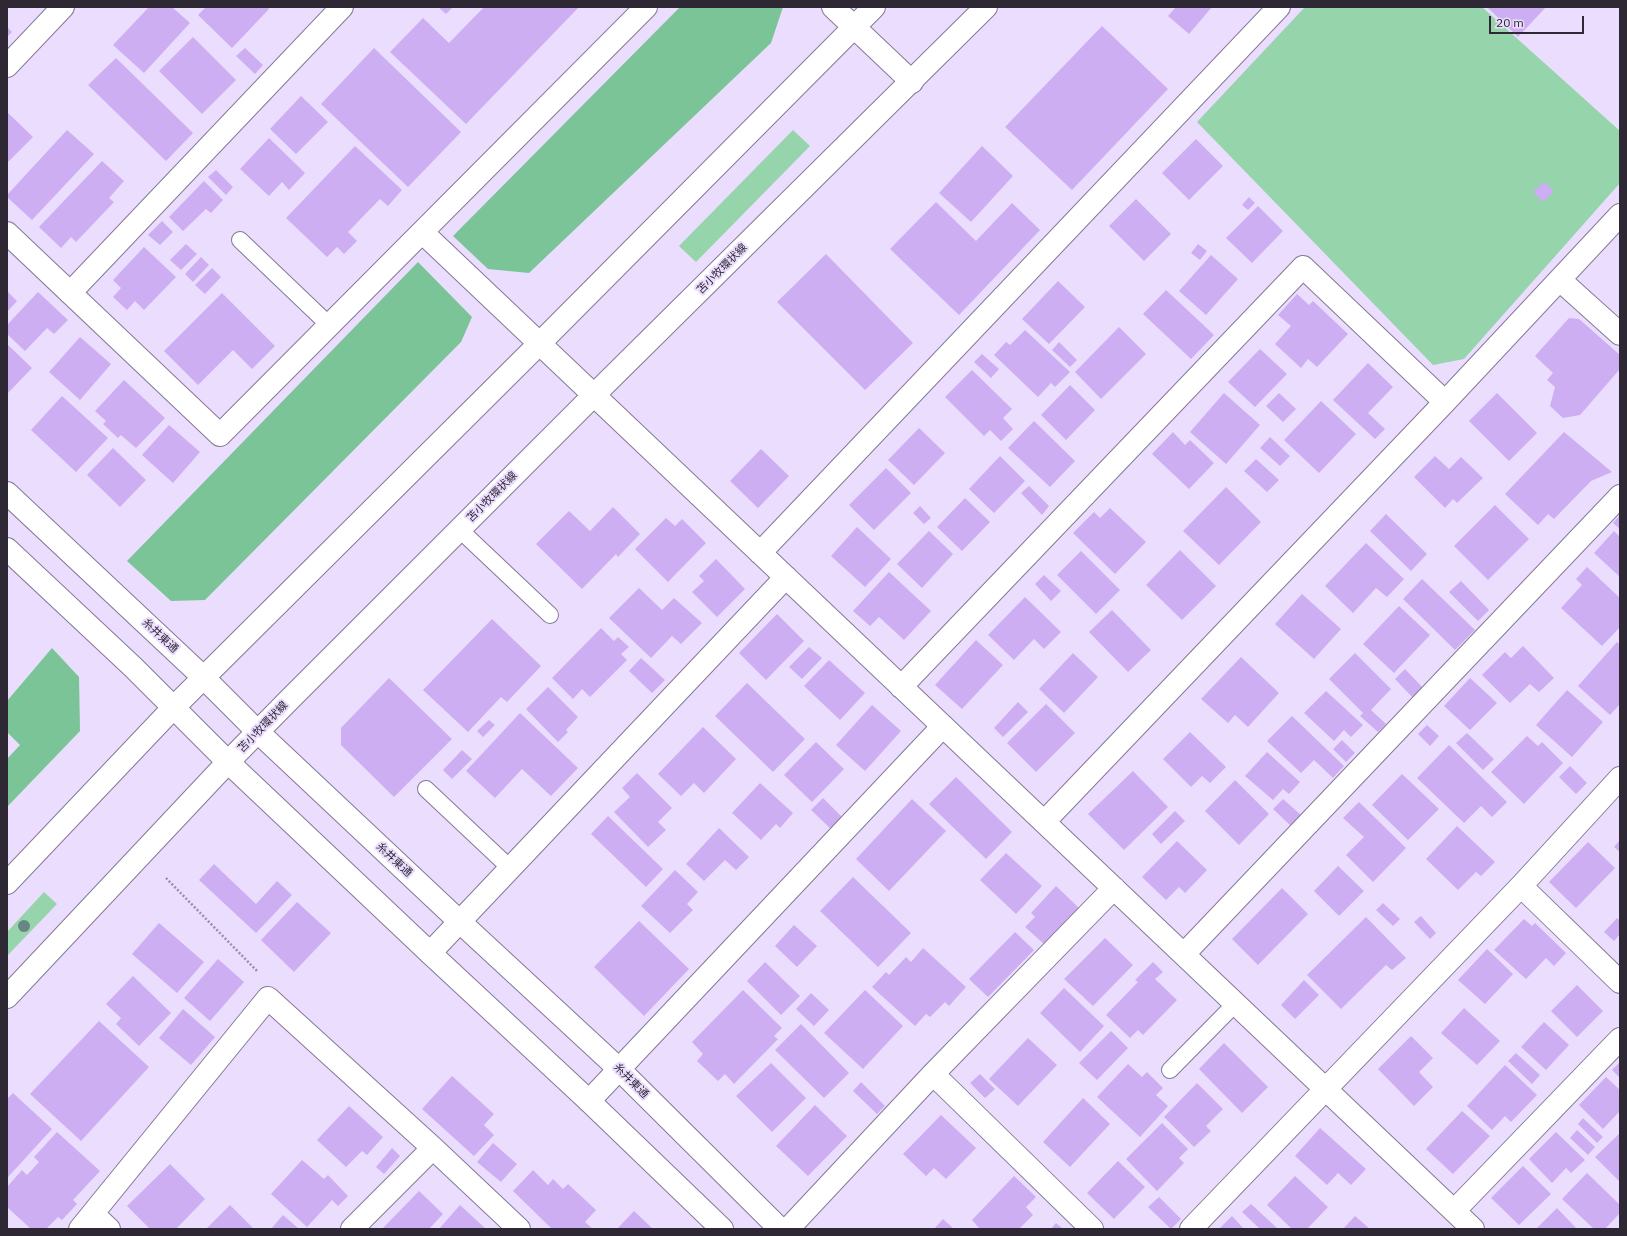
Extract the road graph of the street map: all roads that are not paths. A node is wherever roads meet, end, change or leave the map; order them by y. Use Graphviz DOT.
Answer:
graph roads {
  1 [pos="63,7"];
  2 [pos="342,7"];
  3 [pos="646,7"];
  4 [pos="833,7"];
  5 [pos="874,7"];
  6 [pos="986,7"];
  7 [pos="1279,7"];
  8 [pos="854,27"];
  9 [pos="7,66"];
  10 [pos="912,82"];
  11 [pos="1620,215"];
  12 [pos="7,232"];
  13 [pos="422,232"];
  14 [pos="240,240"];
  15 [pos="1560,280"];
  16 [pos="70,293"];
  17 [pos="329,325"];
  18 [pos="1620,334"];
  19 [pos="540,343"];
  20 [pos="594,395"];
  21 [pos="1445,402"];
  22 [pos="7,493"];
  23 [pos="1620,496"];
  24 [pos="459,529"];
  25 [pos="7,549"];
  26 [pos="760,553"];
  27 [pos="786,577"];
  28 [pos="550,615"];
  29 [pos="203,677"];
  30 [pos="901,687"];
  31 [pos="174,707"];
  32 [pos="943,726"];
  33 [pos="258,732"];
  34 [pos="228,762"];
  35 [pos="1620,778"];
  36 [pos="426,789"];
  37 [pos="1044,822"];
  38 [pos="510,868"];
  39 [pos="7,883"];
  40 [pos="1521,886"];
  41 [pos="1114,888"];
  42 [pos="459,922"];
  43 [pos="430,953"];
  44 [pos="1184,954"];
  45 [pos="1620,982"];
  46 [pos="7,997"];
  47 [pos="1235,1004"];
  48 [pos="1620,1039"];
  49 [pos="619,1069"];
  50 [pos="1170,1070"];
  51 [pos="934,1074"];
  52 [pos="1325,1089"];
  53 [pos="589,1101"];
  54 [pos="433,1148"];
  55 [pos="1454,1211"];
  56 [pos="87,1221"];
  57 [pos="109,1229"];
  58 [pos="352,1229"];
  59 [pos="519,1229"];
  60 [pos="722,1229"];
  61 [pos="780,1229"];
  62 [pos="788,1229"];
  63 [pos="1092,1229"];
  64 [pos="1191,1229"];
  65 [pos="1473,1229"];
  1 -- 9 [label="street"];
  2 -- 16 [label="street"];
  3 -- 13 [label="street"];
  4 -- 8 [label="street"];
  5 -- 8 [label="street"];
  6 -- 10 [label="street, 苫小牧環状線"];
  7 -- 26 [label="street"];
  8 -- 10 [label="street"];
  8 -- 19 [label="street"];
  10 -- 20 [label="street, 苫小牧環状線"];
  11 -- 15 [label="street"];
  12 -- 16 [label="street"];
  13 -- 17 [label="street"];
  13 -- 19 [label="street"];
  14 -- 17 [label="lane"];
  15 -- 18 [label="street"];
  15 -- 21 [label="street"];
  16 -- 17 [label="street"];
  19 -- 20 [label="street"];
  19 -- 29 [label="street"];
  20 -- 24 [label="street, 苫小牧環状線"];
  20 -- 26 [label="street"];
  21 -- 30 [label="street"];
  21 -- 37 [label="street"];
  22 -- 29 [label="street, 糸井東通"];
  23 -- 44 [label="street"];
  24 -- 28 [label="lane"];
  24 -- 33 [label="street, 苫小牧環状線"];
  25 -- 31 [label="street"];
  26 -- 27 [label="street"];
  27 -- 30 [label="street"];
  27 -- 38 [label="street"];
  29 -- 31 [label="street"];
  29 -- 33 [label="street, 糸井東通"];
  30 -- 32 [label="street"];
  31 -- 34 [label="street"];
  31 -- 39 [label="street"];
  32 -- 37 [label="street"];
  32 -- 49 [label="street"];
  33 -- 34 [label="street, 苫小牧環状線"];
  33 -- 42 [label="street, 糸井東通"];
  34 -- 43 [label="street"];
  34 -- 46 [label="street, 苫小牧環状線"];
  35 -- 40 [label="street"];
  36 -- 38 [label="lane"];
  37 -- 41 [label="street"];
  38 -- 42 [label="street"];
  40 -- 45 [label="street"];
  40 -- 52 [label="street"];
  41 -- 44 [label="street"];
  41 -- 51 [label="street"];
  42 -- 43 [label="street"];
  42 -- 49 [label="street, 糸井東通"];
  43 -- 53 [label="street"];
  44 -- 47 [label="street"];
  47 -- 50 [label="lane"];
  47 -- 52 [label="street"];
  48 -- 55 [label="street"];
  49 -- 53 [label="street"];
  49 -- 61 [label="street, 糸井東通"];
  51 -- 62 [label="street"];
  51 -- 63 [label="street"];
  52 -- 55 [label="street"];
  52 -- 64 [label="street"];
  53 -- 60 [label="street"];
  54 -- 56 [label="street"];
  54 -- 58 [label="street"];
  54 -- 59 [label="street"];
  55 -- 65 [label="street"];
  56 -- 57 [label="street"];
}
